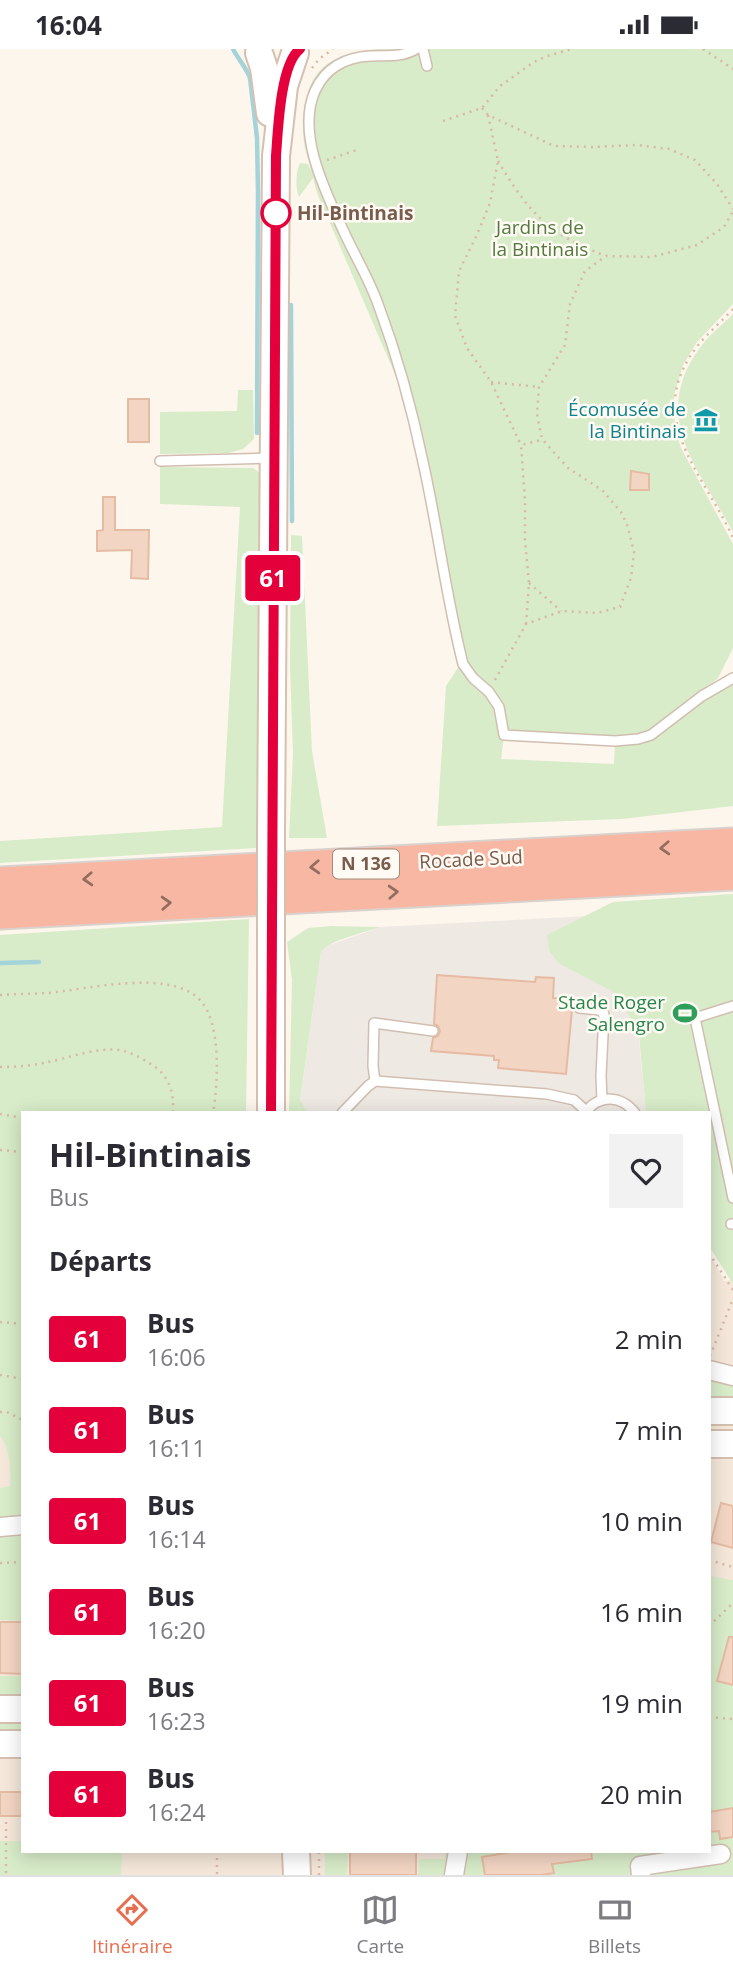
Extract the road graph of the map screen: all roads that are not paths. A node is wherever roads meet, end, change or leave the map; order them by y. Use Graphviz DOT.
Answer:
graph roads {
  1 [pos="416,49"];
  2 [pos="423,49"];
  3 [pos="257,51"];
  4 [pos="298,51"];
  5 [pos="427,66"];
  6 [pos="276,156"];
  7 [pos="274,459"];
  8 [pos="160,461"];
  9 [pos="733,678"];
  10 [pos="733,845"];
  11 [pos="733,873"];
  12 [pos="0,884"];
  13 [pos="0,912"];
  14 [pos="733,1006"];
  15 [pos="579,1008"];
  16 [pos="433,1031"];
  17 [pos="375,1081"];
  18 [pos="602,1100"];
  19 [pos="271,1111"];
  20 [pos="344,1111"];
  21 [pos="585,1111"];
  22 [pos="587,1111"];
  23 [pos="634,1111"];
  24 [pos="733,1198"];
  25 [pos="711,1370"];
  26 [pos="733,1376"];
  27 [pos="711,1411"];
  28 [pos="733,1411"];
  29 [pos="711,1444"];
  30 [pos="733,1444"];
  31 [pos="21,1525"];
  32 [pos="0,1527"];
  33 [pos="0,1709"];
  34 [pos="21,1709"];
  35 [pos="0,1744"];
  36 [pos="21,1744"];
  37 [pos="296,1853"];
  38 [pos="458,1853"];
  39 [pos="727,1853"];
  40 [pos="297,1875"];
  41 [pos="454,1875"];
  42 [pos="641,1875"];
  1 -- 9 [label="lane"];
  2 -- 5 [label="lane"];
  3 -- 4 [label="main road"];
  3 -- 6 [label="main road"];
  4 -- 6 [label="main road"];
  6 -- 7 [label="main road"];
  7 -- 8 [label="lane"];
  7 -- 19 [label="main road, bridge"];
  10 -- 12 [label="highway, Rocade Sud / N 136, one-way"];
  13 -- 11 [label="highway, Rocade Sud / N 136, one-way"];
  14 -- 24 [label="lane"];
  15 -- 18 [label="lane"];
  16 -- 17 [label="lane"];
  17 -- 20 [label="lane"];
  17 -- 21 [label="lane"];
  18 -- 22 [label="lane"];
  18 -- 23 [label="lane"];
  25 -- 26 [label="street"];
  27 -- 28 [label="main road"];
  29 -- 30 [label="main road"];
  31 -- 32 [label="street"];
  33 -- 34 [label="main road"];
  35 -- 36 [label="main road"];
  37 -- 40 [label="main road"];
  38 -- 41 [label="street"];
  39 -- 42 [label="street"];
}
